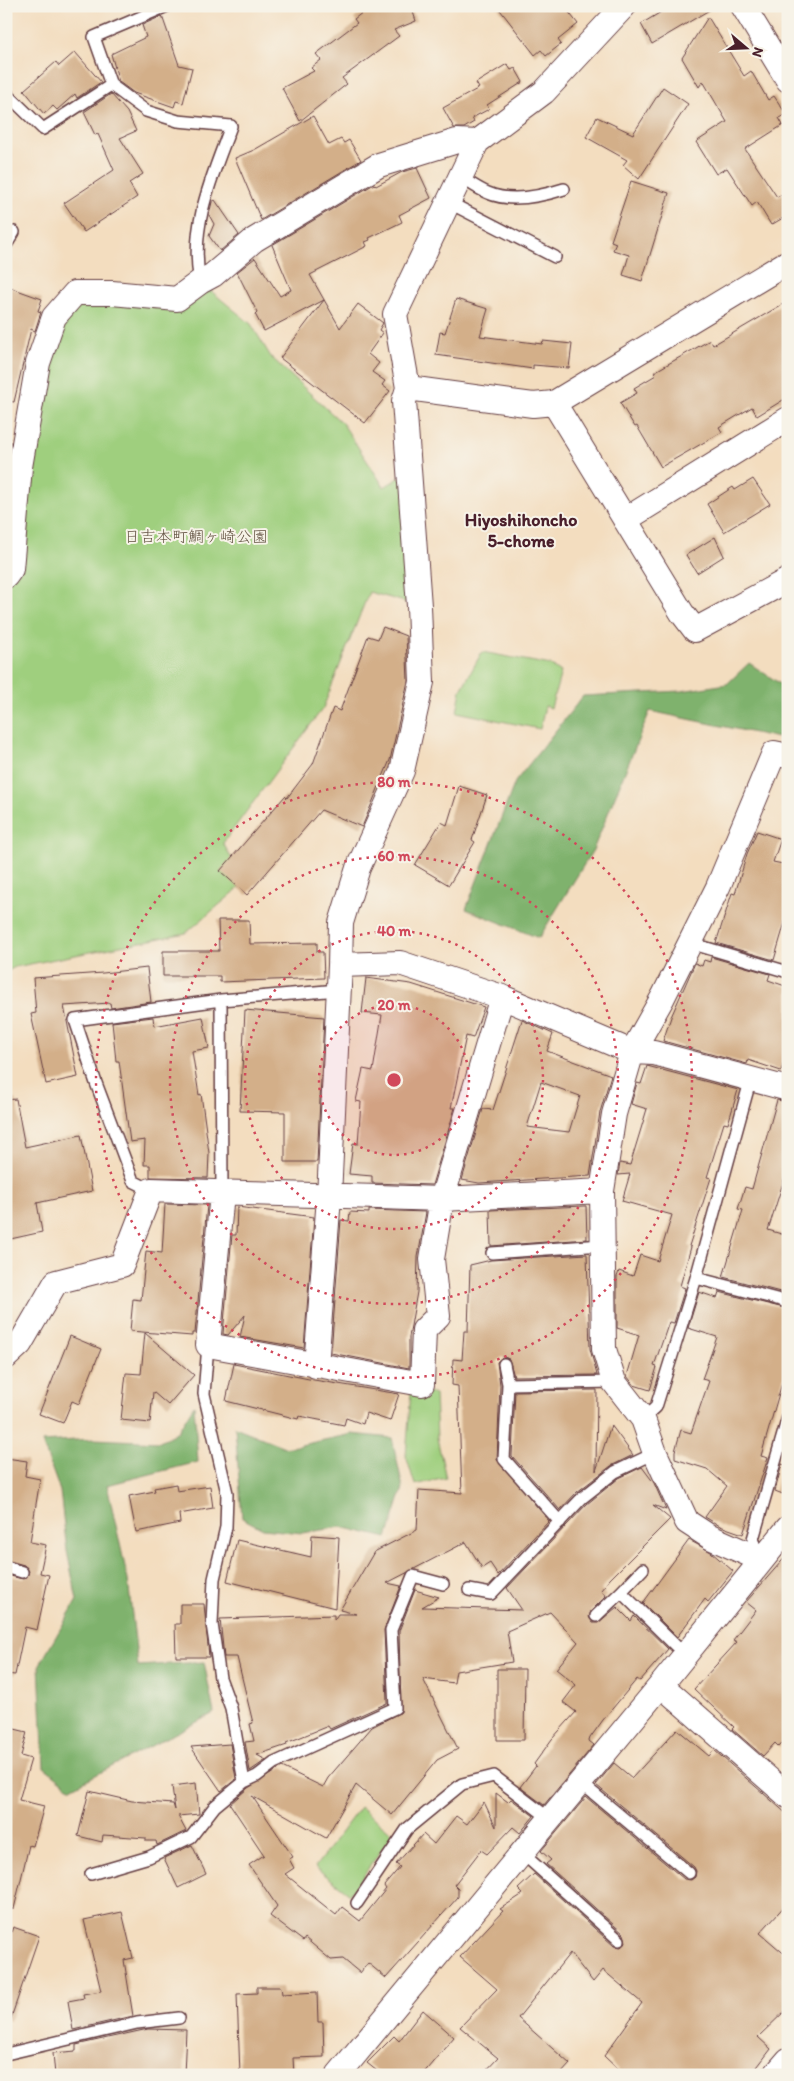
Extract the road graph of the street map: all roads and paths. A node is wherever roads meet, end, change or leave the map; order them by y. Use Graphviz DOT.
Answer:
graph roads {
  1 [pos="166,6"];
  2 [pos="624,6"];
  3 [pos="743,6"];
  4 [pos="788,80"];
  5 [pos="111,85"];
  6 [pos="6,92"];
  7 [pos="477,142"];
  8 [pos="460,177"];
  9 [pos="564,189"];
  10 [pos="448,202"];
  11 [pos="14,232"];
  12 [pos="6,245"];
  13 [pos="554,257"];
  14 [pos="788,262"];
  15 [pos="200,282"];
  16 [pos="408,388"];
  17 [pos="554,403"];
  18 [pos="788,419"];
  19 [pos="625,520"];
  20 [pos="6,576"];
  21 [pos="788,580"];
  22 [pos="788,756"];
  23 [pos="690,943"];
  24 [pos="340,965"];
  25 [pos="788,972"];
  26 [pos="338,990"];
  27 [pos="502,997"];
  28 [pos="221,1000"];
  29 [pos="632,1052"];
  30 [pos="751,1078"];
  31 [pos="788,1089"];
  32 [pos="151,1190"];
  33 [pos="602,1191"];
  34 [pos="222,1193"];
  35 [pos="329,1196"];
  36 [pos="442,1199"];
  37 [pos="602,1245"];
  38 [pos="492,1252"];
  39 [pos="696,1278"];
  40 [pos="788,1302"];
  41 [pos="208,1345"];
  42 [pos="6,1357"];
  43 [pos="504,1364"];
  44 [pos="316,1366"];
  45 [pos="614,1382"];
  46 [pos="508,1384"];
  47 [pos="788,1417"];
  48 [pos="643,1419"];
  49 [pos="654,1453"];
  50 [pos="560,1522"];
  51 [pos="788,1528"];
  52 [pos="762,1560"];
  53 [pos="6,1567"];
  54 [pos="643,1569"];
  55 [pos="22,1572"];
  56 [pos="443,1584"];
  57 [pos="469,1590"];
  58 [pos="621,1592"];
  59 [pos="596,1616"];
  60 [pos="685,1655"];
  61 [pos="661,1685"];
  62 [pos="244,1782"];
  63 [pos="580,1782"];
  64 [pos="784,1787"];
  65 [pos="550,1819"];
  66 [pos="522,1854"];
  67 [pos="690,1873"];
  68 [pos="90,1874"];
  69 [pos="357,1902"];
  70 [pos="619,1940"];
  71 [pos="178,2018"];
  72 [pos="6,2054"];
  73 [pos="788,2060"];
  74 [pos="338,2075"];
  75 [pos="775,2075"];
  1 -- 5 [label="lane"];
  2 -- 7 [label="street"];
  3 -- 4 [label="street"];
  5 -- 6 [label="lane"];
  5 -- 15 [label="lane"];
  7 -- 8 [label="street"];
  7 -- 15 [label="street"];
  8 -- 9 [label="lane"];
  8 -- 10 [label="street"];
  10 -- 13 [label="lane"];
  10 -- 16 [label="street"];
  11 -- 12 [label="lane"];
  14 -- 17 [label="street"];
  15 -- 20 [label="street"];
  16 -- 17 [label="street"];
  16 -- 24 [label="street"];
  17 -- 19 [label="street"];
  18 -- 19 [label="street"];
  19 -- 21 [label="street"];
  22 -- 23 [label="street"];
  23 -- 25 [label="lane"];
  23 -- 29 [label="street"];
  24 -- 26 [label="street"];
  24 -- 27 [label="street"];
  26 -- 28 [label="lane"];
  26 -- 35 [label="street"];
  27 -- 29 [label="street"];
  27 -- 36 [label="street"];
  28 -- 32 [label="lane"];
  28 -- 34 [label="lane"];
  29 -- 30 [label="street"];
  29 -- 33 [label="street"];
  30 -- 31 [label="street"];
  30 -- 39 [label="lane"];
  32 -- 34 [label="street"];
  32 -- 42 [label="street"];
  33 -- 36 [label="street"];
  33 -- 37 [label="street"];
  34 -- 35 [label="street"];
  34 -- 41 [label="street"];
  35 -- 36 [label="street"];
  35 -- 44 [label="street"];
  36 -- 44 [label="street"];
  37 -- 38 [label="lane"];
  37 -- 45 [label="street"];
  39 -- 40 [label="lane"];
  39 -- 48 [label="lane"];
  41 -- 44 [label="street"];
  41 -- 62 [label="lane"];
  43 -- 46 [label="lane"];
  45 -- 46 [label="lane"];
  45 -- 48 [label="street"];
  46 -- 50 [label="lane"];
  47 -- 52 [label="lane"];
  48 -- 49 [label="street"];
  49 -- 50 [label="lane"];
  49 -- 52 [label="street"];
  50 -- 57 [label="lane"];
  51 -- 52 [label="street"];
  52 -- 60 [label="street"];
  53 -- 55 [label="lane"];
  54 -- 58 [label="lane"];
  56 -- 62 [label="lane"];
  58 -- 59 [label="lane"];
  58 -- 60 [label="lane"];
  60 -- 61 [label="street"];
  61 -- 63 [label="street"];
  61 -- 64 [label="street"];
  62 -- 68 [label="lane"];
  63 -- 65 [label="street"];
  63 -- 67 [label="lane"];
  65 -- 66 [label="street"];
  65 -- 69 [label="lane"];
  66 -- 70 [label="lane"];
  66 -- 74 [label="street"];
  71 -- 72 [label="lane"];
  73 -- 75 [label="street"];
}
